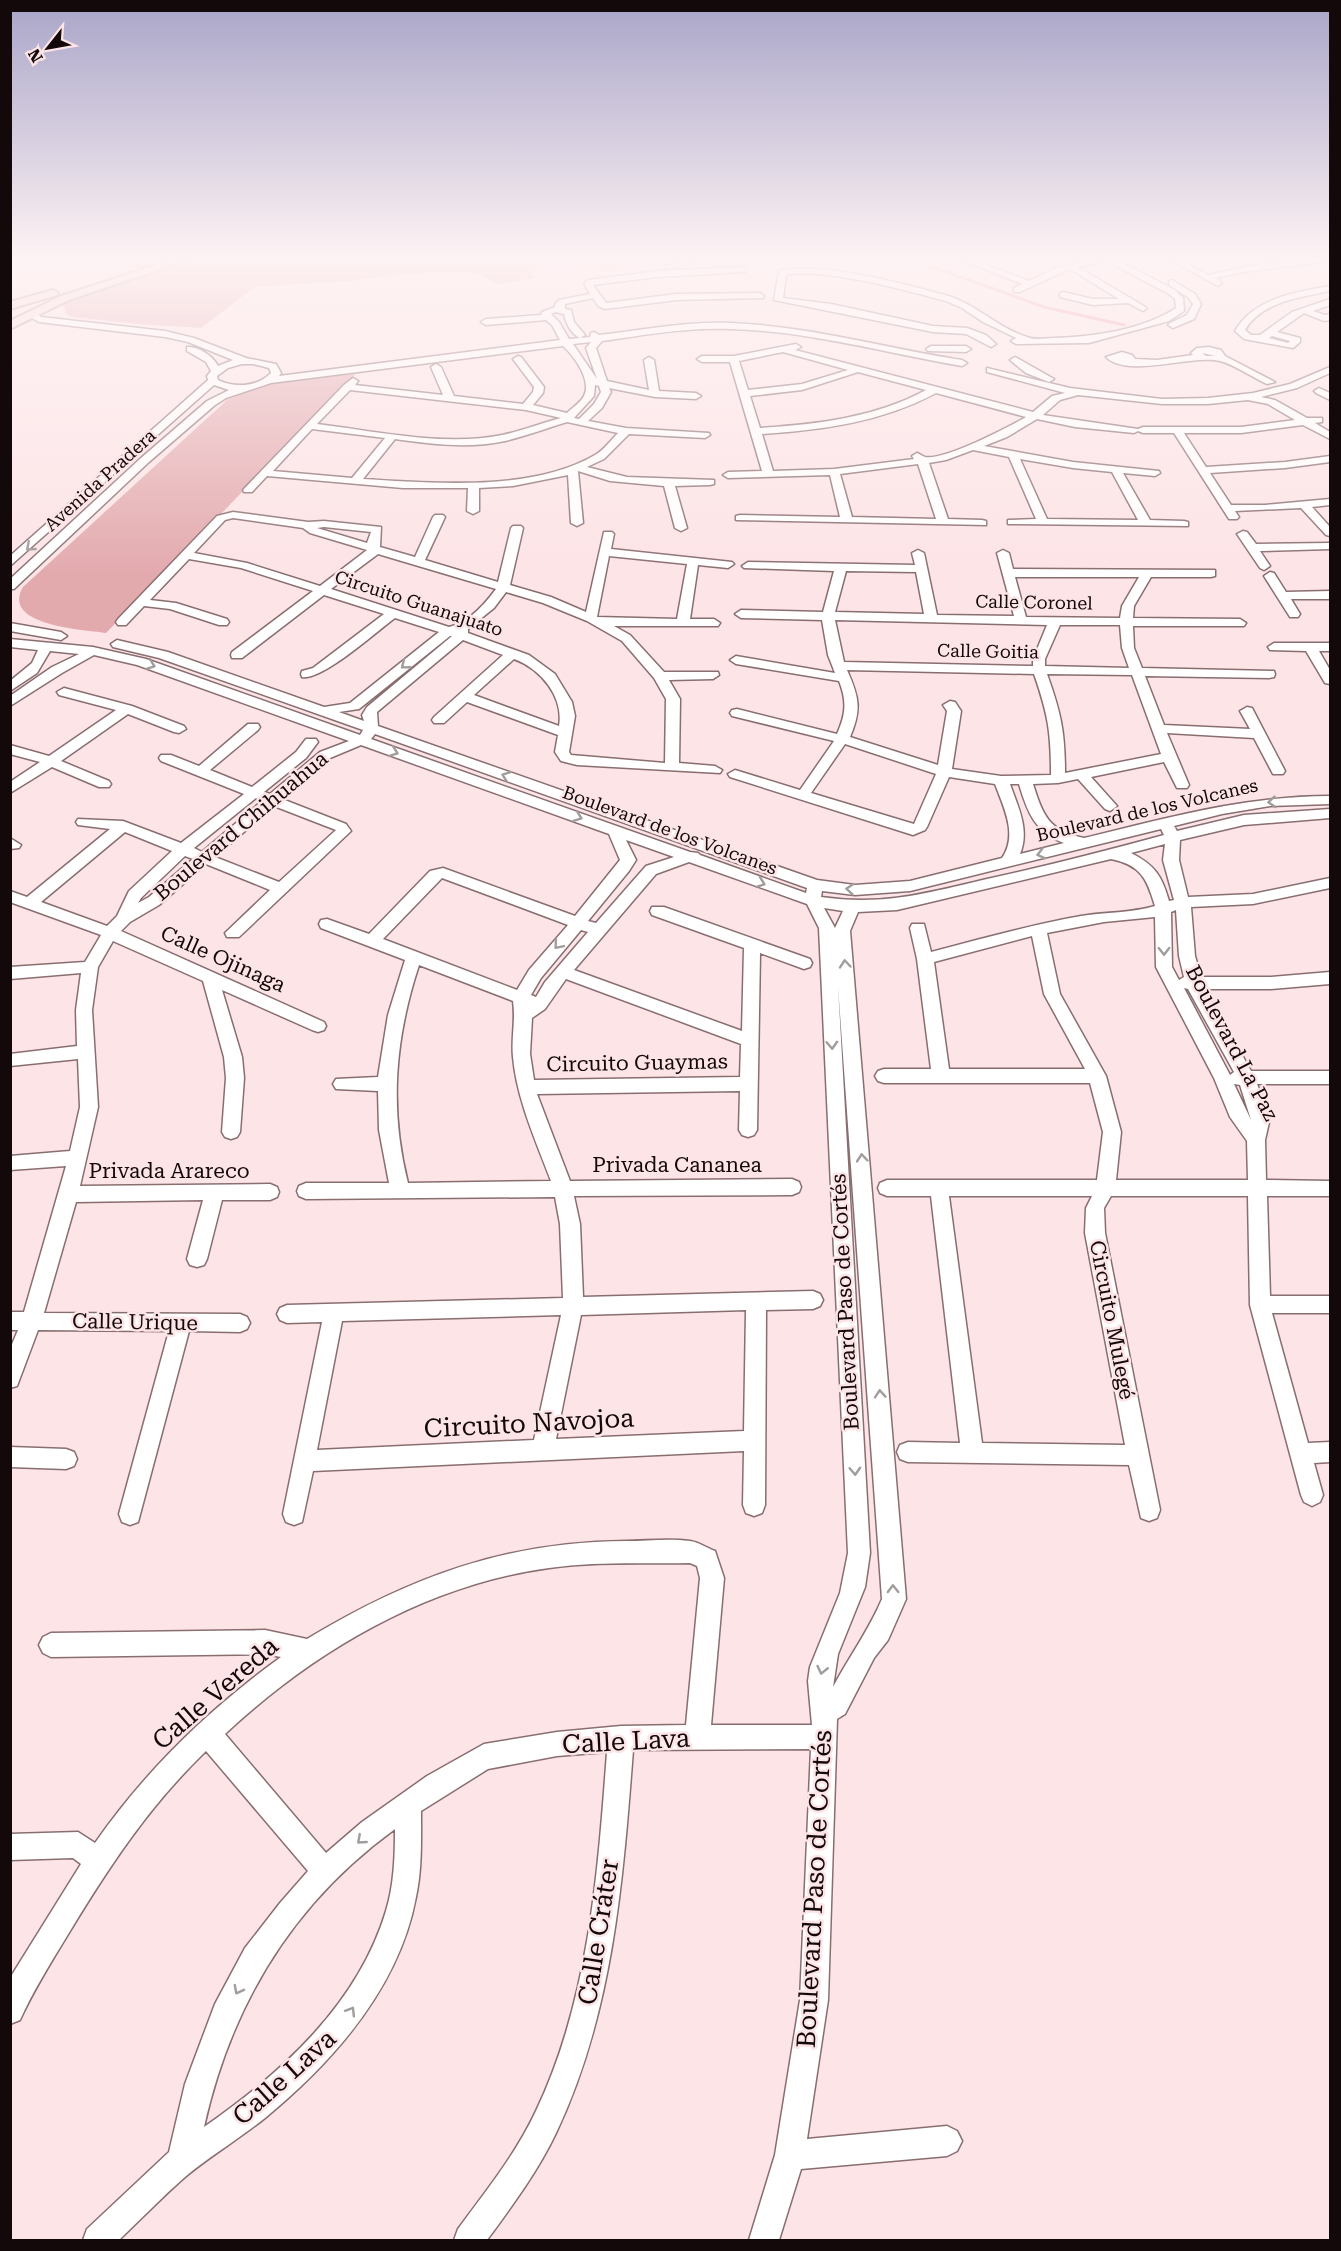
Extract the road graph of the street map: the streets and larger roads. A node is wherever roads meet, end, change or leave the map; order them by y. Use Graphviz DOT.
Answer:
graph roads {
  1 [pos="211,364"];
  2 [pos="227,364"];
  3 [pos="267,364"];
  4 [pos="373,364"];
  5 [pos="522,364"];
  6 [pos="582,364"];
  7 [pos="596,364"];
  8 [pos="650,364"];
  9 [pos="736,364"];
  10 [pos="839,364"];
  11 [pos="965,364"];
  12 [pos="1011,364"];
  13 [pos="1021,364"];
  14 [pos="1226,364"];
  15 [pos="1232,364"];
  16 [pos="273,366"];
  17 [pos="1327,366"];
  18 [pos="436,367"];
  19 [pos="858,369"];
  20 [pos="982,370"];
  21 [pos="1029,370"];
  22 [pos="295,372"];
  23 [pos="214,376"];
  24 [pos="1014,379"];
  25 [pos="269,380"];
  26 [pos="591,381"];
  27 [pos="604,382"];
  28 [pos="1270,382"];
  29 [pos="1031,383"];
  30 [pos="1253,386"];
  31 [pos="246,387"];
  32 [pos="936,389"];
  33 [pos="1318,391"];
  34 [pos="203,392"];
  35 [pos="744,393"];
  36 [pos="1075,393"];
  37 [pos="655,394"];
  38 [pos="1282,394"];
  39 [pos="223,396"];
  40 [pos="696,396"];
  41 [pos="1240,397"];
  42 [pos="1056,398"];
  43 [pos="1330,398"];
  44 [pos="450,399"];
  45 [pos="1163,399"];
  46 [pos="1271,402"];
  47 [pos="1028,403"];
  48 [pos="526,407"];
  49 [pos="1019,410"];
  50 [pos="1035,416"];
  51 [pos="567,419"];
  52 [pos="1313,421"];
  53 [pos="581,423"];
  54 [pos="309,426"];
  55 [pos="1330,427"];
  56 [pos="626,431"];
  57 [pos="756,431"];
  58 [pos="1178,431"];
  59 [pos="705,435"];
  60 [pos="392,436"];
  61 [pos="1330,436"];
  62 [pos="963,441"];
  63 [pos="973,447"];
  64 [pos="1014,456"];
  65 [pos="129,458"];
  66 [pos="920,459"];
  67 [pos="1330,459"];
  68 [pos="145,460"];
  69 [pos="577,469"];
  70 [pos="1116,470"];
  71 [pos="1203,470"];
  72 [pos="834,472"];
  73 [pos="265,473"];
  74 [pos="1155,473"];
  75 [pos="728,475"];
  76 [pos="769,476"];
  77 [pos="356,480"];
  78 [pos="669,482"];
  79 [pos="710,482"];
  80 [pos="474,485"];
  81 [pos="248,490"];
  82 [pos="1330,502"];
  83 [pos="1304,504"];
  84 [pos="472,511"];
  85 [pos="66,514"];
  86 [pos="84,517"];
  87 [pos="439,518"];
  88 [pos="740,518"];
  89 [pos="847,520"];
  90 [pos="943,522"];
  91 [pos="1012,522"];
  92 [pos="1043,522"];
  93 [pos="577,523"];
  94 [pos="982,523"];
  95 [pos="1146,524"];
  96 [pos="1184,524"];
  97 [pos="306,525"];
  98 [pos="517,528"];
  99 [pos="681,528"];
  100 [pos="1330,533"];
  101 [pos="608,534"];
  102 [pos="1243,534"];
  103 [pos="1330,546"];
  104 [pos="1252,548"];
  105 [pos="375,550"];
  106 [pos="604,552"];
  107 [pos="918,553"];
  108 [pos="1003,553"];
  109 [pos="186,555"];
  110 [pos="693,561"];
  111 [pos="10,563"];
  112 [pos="418,563"];
  113 [pos="728,564"];
  114 [pos="748,566"];
  115 [pos="841,568"];
  116 [pos="921,569"];
  117 [pos="1009,573"];
  118 [pos="1147,573"];
  119 [pos="1211,573"];
  120 [pos="10,586"];
  121 [pos="503,588"];
  122 [pos="322,590"];
  123 [pos="1330,595"];
  124 [pos="1282,596"];
  125 [pos="141,602"];
  126 [pos="393,613"];
  127 [pos="741,614"];
  128 [pos="1294,614"];
  129 [pos="828,616"];
  130 [pos="931,617"];
  131 [pos="595,620"];
  132 [pos="1021,620"];
  133 [pos="223,621"];
  134 [pos="1055,621"];
  135 [pos="1125,621"];
  136 [pos="122,622"];
  137 [pos="683,622"];
  138 [pos="714,623"];
  139 [pos="1240,623"];
  140 [pos="457,631"];
  141 [pos="13,635"];
  142 [pos="108,642"];
  143 [pos="1330,646"];
  144 [pos="1274,647"];
  145 [pos="1310,647"];
  146 [pos="92,651"];
  147 [pos="43,653"];
  148 [pos="513,653"];
  149 [pos="237,655"];
  150 [pos="736,660"];
  151 [pos="65,665"];
  152 [pos="1039,670"];
  153 [pos="841,672"];
  154 [pos="1137,672"];
  155 [pos="307,674"];
  156 [pos="713,675"];
  157 [pos="1269,675"];
  158 [pos="660,676"];
  159 [pos="1330,680"];
  160 [pos="10,687"];
  161 [pos="64,692"];
  162 [pos="466,697"];
  163 [pos="10,702"];
  164 [pos="950,705"];
  165 [pos="350,707"];
  166 [pos="127,709"];
  167 [pos="1247,711"];
  168 [pos="322,712"];
  169 [pos="737,713"];
  170 [pos="439,720"];
  171 [pos="309,722"];
  172 [pos="370,722"];
  173 [pos="252,727"];
  174 [pos="179,729"];
  175 [pos="1159,729"];
  176 [pos="565,733"];
  177 [pos="1259,734"];
  178 [pos="842,739"];
  179 [pos="361,741"];
  180 [pos="311,742"];
  181 [pos="10,748"];
  182 [pos="335,748"];
  183 [pos="1169,757"];
  184 [pos="166,758"];
  185 [pos="50,761"];
  186 [pos="672,767"];
  187 [pos="714,770"];
  188 [pos="201,771"];
  189 [pos="1278,771"];
  190 [pos="944,772"];
  191 [pos="735,774"];
  192 [pos="1082,775"];
  193 [pos="1001,780"];
  194 [pos="1058,780"];
  195 [pos="1025,781"];
  196 [pos="104,784"];
  197 [pos="1182,785"];
  198 [pos="10,789"];
  199 [pos="254,792"];
  200 [pos="803,795"];
  201 [pos="273,799"];
  202 [pos="1330,800"];
  203 [pos="1110,806"];
  204 [pos="1330,813"];
  205 [pos="83,822"];
  206 [pos="1166,823"];
  207 [pos="123,826"];
  208 [pos="615,831"];
  209 [pos="1051,832"];
  210 [pos="1173,838"];
  211 [pos="1019,840"];
  212 [pos="1085,843"];
  213 [pos="701,845"];
  214 [pos="182,850"];
  215 [pos="1110,854"];
  216 [pos="691,858"];
  217 [pos="202,859"];
  218 [pos="628,860"];
  219 [pos="1171,860"];
  220 [pos="1008,862"];
  221 [pos="1140,864"];
  222 [pos="651,870"];
  223 [pos="1330,884"];
  224 [pos="280,888"];
  225 [pos="814,893"];
  226 [pos="10,896"];
  227 [pos="1183,902"];
  228 [pos="28,903"];
  229 [pos="853,907"];
  230 [pos="1164,908"];
  231 [pos="658,911"];
  232 [pos="124,918"];
  233 [pos="576,923"];
  234 [pos="327,924"];
  235 [pos="918,928"];
  236 [pos="1039,929"];
  237 [pos="598,930"];
  238 [pos="110,933"];
  239 [pos="233,933"];
  240 [pos="372,941"];
  241 [pos="752,945"];
  242 [pos="414,957"];
  243 [pos="924,959"];
  244 [pos="804,963"];
  245 [pos="90,967"];
  246 [pos="563,972"];
  247 [pos="10,973"];
  248 [pos="1330,978"];
  249 [pos="211,979"];
  250 [pos="1171,982"];
  251 [pos="1194,982"];
  252 [pos="528,1006"];
  253 [pos="318,1026"];
  254 [pos="750,1041"];
  255 [pos="85,1052"];
  256 [pos="10,1060"];
  257 [pos="884,1076"];
  258 [pos="941,1076"];
  259 [pos="1097,1076"];
  260 [pos="1330,1077"];
  261 [pos="1223,1078"];
  262 [pos="1246,1078"];
  263 [pos="749,1083"];
  264 [pos="342,1084"];
  265 [pos="385,1084"];
  266 [pos="526,1087"];
  267 [pos="748,1130"];
  268 [pos="231,1132"];
  269 [pos="1256,1140"];
  270 [pos="77,1158"];
  271 [pos="10,1163"];
  272 [pos="1256,1186"];
  273 [pos="792,1187"];
  274 [pos="1106,1187"];
  275 [pos="887,1188"];
  276 [pos="939,1188"];
  277 [pos="1330,1188"];
  278 [pos="563,1189"];
  279 [pos="400,1190"];
  280 [pos="306,1191"];
  281 [pos="270,1192"];
  282 [pos="69,1194"];
  283 [pos="214,1194"];
  284 [pos="840,1198"];
  285 [pos="866,1199"];
  286 [pos="197,1259"];
  287 [pos="813,1300"];
  288 [pos="756,1302"];
  289 [pos="1330,1304"];
  290 [pos="1260,1305"];
  291 [pos="573,1306"];
  292 [pos="334,1312"];
  293 [pos="286,1314"];
  294 [pos="10,1321"];
  295 [pos="31,1321"];
  296 [pos="181,1323"];
  297 [pos="240,1323"];
  298 [pos="10,1379"];
  299 [pos="755,1440"];
  300 [pos="543,1450"];
  301 [pos="908,1452"];
  302 [pos="1330,1452"];
  303 [pos="972,1453"];
  304 [pos="1301,1453"];
  305 [pos="1138,1455"];
  306 [pos="10,1457"];
  307 [pos="66,1459"];
  308 [pos="305,1461"];
  309 [pos="1312,1495"];
  310 [pos="754,1505"];
  311 [pos="1149,1509"];
  312 [pos="130,1514"];
  313 [pos="294,1514"];
  314 [pos="859,1553"];
  315 [pos="892,1554"];
  316 [pos="51,1646"];
  317 [pos="307,1651"];
  318 [pos="824,1725"];
  319 [pos="207,1733"];
  320 [pos="621,1738"];
  321 [pos="697,1738"];
  322 [pos="408,1805"];
  323 [pos="10,1847"];
  324 [pos="98,1862"];
  325 [pos="325,1871"];
  326 [pos="10,2010"];
  327 [pos="947,2141"];
  328 [pos="790,2155"];
  329 [pos="182,2160"];
  330 [pos="98,2241"];
  331 [pos="469,2241"];
  332 [pos="764,2241"];
  1 -- 23 [label="street"];
  2 -- 23 [label="street"];
  3 -- 16 [label="street"];
  4 -- 22 [label="street"];
  5 -- 48 [label="street"];
  6 -- 26 [label="street"];
  7 -- 27 [label="street"];
  8 -- 37 [label="street"];
  9 -- 35 [label="street"];
  10 -- 19 [label="street"];
  11 -- 20 [label="street"];
  12 -- 20 [label="street"];
  13 -- 21 [label="street"];
  14 -- 30 [label="street"];
  15 -- 28 [label="street"];
  16 -- 22 [label="street"];
  16 -- 25 [label="street"];
  17 -- 28 [label="street"];
  17 -- 38 [label="street"];
  18 -- 44 [label="street"];
  19 -- 32 [label="street"];
  19 -- 35 [label="street"];
  20 -- 24 [label="street"];
  21 -- 24 [label="street"];
  21 -- 45 [label="street"];
  22 -- 25 [label="street, Avenida Pradera"];
  23 -- 31 [label="street"];
  23 -- 34 [label="street, Avenida Pradera"];
  24 -- 29 [label="street"];
  25 -- 31 [label="street, Avenida Pradera"];
  26 -- 27 [label="street"];
  26 -- 51 [label="street"];
  27 -- 37 [label="street"];
  27 -- 53 [label="street"];
  28 -- 30 [label="street"];
  29 -- 36 [label="street"];
  29 -- 42 [label="street"];
  30 -- 45 [label="street"];
  31 -- 39 [label="street, Avenida Pradera"];
  32 -- 49 [label="street"];
  32 -- 57 [label="street"];
  33 -- 43 [label="street"];
  34 -- 39 [label="street"];
  34 -- 65 [label="street, Avenida Pradera"];
  35 -- 57 [label="street"];
  36 -- 42 [label="street"];
  36 -- 45 [label="street"];
  37 -- 40 [label="street"];
  38 -- 41 [label="street"];
  38 -- 46 [label="street"];
  38 -- 52 [label="street"];
  39 -- 68 [label="street, Avenida Pradera"];
  41 -- 45 [label="street"];
  41 -- 46 [label="street"];
  42 -- 50 [label="street"];
  44 -- 48 [label="street"];
  44 -- 54 [label="street"];
  46 -- 52 [label="street"];
  47 -- 49 [label="street"];
  48 -- 51 [label="street"];
  49 -- 50 [label="street"];
  49 -- 62 [label="street"];
  50 -- 58 [label="street"];
  50 -- 63 [label="street"];
  51 -- 53 [label="street"];
  51 -- 60 [label="street"];
  52 -- 55 [label="street"];
  52 -- 58 [label="street"];
  52 -- 61 [label="street"];
  53 -- 56 [label="street"];
  54 -- 60 [label="street"];
  54 -- 73 [label="street"];
  56 -- 59 [label="street"];
  56 -- 69 [label="street"];
  57 -- 76 [label="street"];
  58 -- 71 [label="street"];
  60 -- 77 [label="street"];
  62 -- 63 [label="street"];
  62 -- 66 [label="street"];
  63 -- 64 [label="street"];
  63 -- 66 [label="street"];
  64 -- 70 [label="street"];
  64 -- 92 [label="street"];
  65 -- 68 [label="street"];
  65 -- 85 [label="street, Avenida Pradera"];
  66 -- 72 [label="street"];
  66 -- 90 [label="street"];
  67 -- 71 [label="street"];
  68 -- 86 [label="street, Avenida Pradera"];
  69 -- 78 [label="street"];
  69 -- 80 [label="street"];
  69 -- 93 [label="street"];
  70 -- 74 [label="street"];
  70 -- 95 [label="street"];
  71 -- 83 [label="street"];
  72 -- 76 [label="street"];
  72 -- 89 [label="street"];
  73 -- 77 [label="street"];
  73 -- 81 [label="street"];
  75 -- 76 [label="street"];
  77 -- 80 [label="street"];
  78 -- 79 [label="street"];
  78 -- 99 [label="street"];
  80 -- 84 [label="street"];
  82 -- 83 [label="street"];
  83 -- 100 [label="street"];
  85 -- 86 [label="street"];
  85 -- 111 [label="street, Avenida Pradera, one-way"];
  86 -- 120 [label="street, Avenida Pradera"];
  87 -- 112 [label="street"];
  88 -- 89 [label="street"];
  89 -- 90 [label="street"];
  90 -- 94 [label="street"];
  91 -- 92 [label="street"];
  92 -- 95 [label="street"];
  95 -- 96 [label="street"];
  97 -- 105 [label="street, Circuito Guanajuato"];
  97 -- 105 [label="street, Circuito Guanajuato"];
  97 -- 109 [label="street, Circuito Guanajuato"];
  98 -- 121 [label="street"];
  101 -- 106 [label="street"];
  102 -- 104 [label="street"];
  103 -- 104 [label="street"];
  104 -- 124 [label="street"];
  105 -- 112 [label="street, Circuito Guanajuato"];
  105 -- 122 [label="street"];
  106 -- 110 [label="street"];
  106 -- 131 [label="street"];
  107 -- 116 [label="street"];
  108 -- 117 [label="street"];
  109 -- 122 [label="street, Circuito Guanajuato"];
  109 -- 125 [label="street"];
  110 -- 113 [label="street"];
  110 -- 137 [label="street"];
  112 -- 121 [label="street, Circuito Guanajuato"];
  114 -- 115 [label="street"];
  115 -- 116 [label="street"];
  115 -- 129 [label="street"];
  116 -- 130 [label="street"];
  117 -- 118 [label="street"];
  117 -- 132 [label="street"];
  118 -- 119 [label="street"];
  118 -- 135 [label="street"];
  121 -- 131 [label="street, Circuito Guanajuato"];
  121 -- 140 [label="street"];
  122 -- 126 [label="street, Circuito Guanajuato"];
  122 -- 149 [label="street"];
  123 -- 124 [label="street"];
  124 -- 128 [label="street"];
  125 -- 133 [label="street"];
  125 -- 136 [label="street"];
  126 -- 140 [label="street, Circuito Guanajuato"];
  126 -- 155 [label="street"];
  127 -- 129 [label="street, Calle Coronel"];
  129 -- 130 [label="street, Calle Coronel"];
  129 -- 153 [label="street"];
  130 -- 132 [label="street, Calle Coronel"];
  131 -- 137 [label="street"];
  131 -- 158 [label="street, Circuito Guanajuato"];
  132 -- 134 [label="street, Calle Coronel"];
  134 -- 135 [label="street, Calle Coronel"];
  134 -- 152 [label="street"];
  135 -- 139 [label="street, Calle Coronel"];
  135 -- 154 [label="street"];
  137 -- 138 [label="street"];
  140 -- 148 [label="street, Circuito Guanajuato"];
  140 -- 165 [label="street, one-way"];
  140 -- 172 [label="street"];
  141 -- 142 [label="street, Boulevard de los Volcanes"];
  141 -- 147 [label="street, Boulevard de los Volcanes"];
  142 -- 146 [label="street"];
  142 -- 168 [label="street, Boulevard de los Volcanes"];
  143 -- 145 [label="street"];
  144 -- 145 [label="street"];
  145 -- 159 [label="street"];
  146 -- 147 [label="street, Boulevard de los Volcanes"];
  146 -- 151 [label="street"];
  146 -- 171 [label="street, Boulevard de los Volcanes, one-way"];
  147 -- 151 [label="street"];
  147 -- 160 [label="street"];
  148 -- 162 [label="street"];
  148 -- 176 [label="street, Circuito Guanajuato"];
  150 -- 153 [label="street, Calle Goitia"];
  151 -- 163 [label="street"];
  152 -- 153 [label="street, Calle Goitia"];
  152 -- 154 [label="street, Calle Goitia"];
  152 -- 194 [label="street"];
  153 -- 178 [label="street"];
  154 -- 157 [label="street, Calle Goitia"];
  154 -- 175 [label="street"];
  156 -- 158 [label="street"];
  158 -- 186 [label="street, Circuito Guanajuato"];
  161 -- 166 [label="street"];
  162 -- 170 [label="street"];
  162 -- 176 [label="street"];
  164 -- 190 [label="street"];
  165 -- 168 [label="street"];
  165 -- 172 [label="street"];
  166 -- 174 [label="street"];
  166 -- 185 [label="street"];
  167 -- 177 [label="street"];
  168 -- 172 [label="street, Boulevard de los Volcanes"];
  169 -- 178 [label="street"];
  171 -- 179 [label="street, Boulevard de los Volcanes"];
  171 -- 180 [label="street, Boulevard Chihuahua"];
  172 -- 179 [label="street"];
  213 -- 172 [label="street, Boulevard de los Volcanes, one-way"];
  173 -- 188 [label="street"];
  175 -- 177 [label="street"];
  175 -- 183 [label="street"];
  176 -- 186 [label="street, Circuito Guanajuato"];
  177 -- 189 [label="street"];
  178 -- 190 [label="street"];
  178 -- 200 [label="street"];
  179 -- 182 [label="street, Boulevard Chihuahua"];
  179 -- 208 [label="street, Boulevard de los Volcanes, one-way"];
  180 -- 182 [label="street"];
  180 -- 199 [label="street, Boulevard Chihuahua"];
  181 -- 185 [label="street"];
  182 -- 201 [label="street, Boulevard Chihuahua"];
  183 -- 192 [label="street"];
  183 -- 197 [label="street"];
  184 -- 188 [label="street"];
  185 -- 196 [label="street"];
  185 -- 198 [label="street"];
  186 -- 187 [label="street"];
  188 -- 199 [label="street"];
  190 -- 193 [label="street"];
  190 -- 200 [label="street"];
  191 -- 200 [label="street"];
  192 -- 194 [label="street"];
  192 -- 203 [label="street"];
  193 -- 195 [label="street"];
  193 -- 211 [label="street"];
  194 -- 195 [label="street"];
  195 -- 209 [label="street"];
  199 -- 201 [label="street"];
  199 -- 214 [label="street, Boulevard Chihuahua"];
  201 -- 217 [label="street, Boulevard Chihuahua"];
  201 -- 224 [label="street"];
  202 -- 206 [label="street, Boulevard de los Volcanes, one-way"];
  204 -- 210 [label="street, Boulevard de los Volcanes"];
  205 -- 207 [label="street"];
  206 -- 210 [label="street"];
  206 -- 212 [label="street, Boulevard de los Volcanes"];
  207 -- 214 [label="street"];
  207 -- 228 [label="street"];
  208 -- 216 [label="street, Boulevard de los Volcanes"];
  208 -- 218 [label="street"];
  209 -- 211 [label="street"];
  209 -- 212 [label="street"];
  210 -- 215 [label="street, Boulevard de los Volcanes"];
  210 -- 219 [label="street, Boulevard La Paz"];
  211 -- 220 [label="street"];
  212 -- 220 [label="street, Boulevard de los Volcanes, one-way"];
  213 -- 216 [label="street"];
  213 -- 225 [label="street, Boulevard de los Volcanes"];
  214 -- 217 [label="street"];
  214 -- 232 [label="street, Boulevard Chihuahua"];
  215 -- 221 [label="street"];
  215 -- 229 [label="street, Boulevard de los Volcanes"];
  216 -- 222 [label="street"];
  216 -- 225 [label="street, Boulevard de los Volcanes, one-way"];
  217 -- 224 [label="street"];
  217 -- 232 [label="street, Boulevard Chihuahua"];
  218 -- 222 [label="street"];
  218 -- 233 [label="street"];
  219 -- 221 [label="street"];
  219 -- 227 [label="street, Boulevard La Paz"];
  220 -- 225 [label="street, Boulevard de los Volcanes, one-way"];
  221 -- 230 [label="street, Boulevard La Paz"];
  222 -- 237 [label="street"];
  223 -- 227 [label="street"];
  224 -- 239 [label="street"];
  225 -- 229 [label="street, Boulevard de los Volcanes"];
  225 -- 284 [label="street, Boulevard Paso de Cortés, one-way"];
  226 -- 228 [label="street, Calle Ojinaga"];
  227 -- 230 [label="street"];
  227 -- 251 [label="street, Boulevard La Paz"];
  228 -- 238 [label="street, Calle Ojinaga"];
  285 -- 229 [label="street, Boulevard Paso de Cortés, one-way"];
  230 -- 236 [label="street"];
  230 -- 250 [label="street, Boulevard La Paz, one-way"];
  231 -- 241 [label="street"];
  232 -- 238 [label="street, Boulevard Chihuahua"];
  233 -- 237 [label="street"];
  233 -- 240 [label="street"];
  233 -- 252 [label="street, one-way"];
  234 -- 240 [label="street"];
  235 -- 243 [label="street"];
  236 -- 243 [label="street"];
  236 -- 259 [label="street, Circuito Mulegé"];
  237 -- 246 [label="street"];
  238 -- 245 [label="street, Boulevard Chihuahua"];
  238 -- 249 [label="street, Calle Ojinaga"];
  240 -- 242 [label="street"];
  241 -- 244 [label="street"];
  241 -- 254 [label="street, Circuito Guaymas"];
  242 -- 252 [label="street"];
  242 -- 265 [label="street"];
  243 -- 258 [label="street"];
  245 -- 247 [label="street"];
  245 -- 255 [label="street, Boulevard Chihuahua"];
  246 -- 252 [label="street"];
  246 -- 254 [label="street, Circuito Guaymas"];
  248 -- 251 [label="street"];
  249 -- 253 [label="street, Calle Ojinaga"];
  249 -- 268 [label="street"];
  250 -- 251 [label="street"];
  250 -- 261 [label="street, Boulevard La Paz"];
  251 -- 262 [label="street, Boulevard La Paz"];
  252 -- 266 [label="street"];
  254 -- 263 [label="street, Circuito Guaymas"];
  255 -- 256 [label="street"];
  255 -- 270 [label="street, Boulevard Chihuahua"];
  257 -- 258 [label="street"];
  258 -- 259 [label="street"];
  259 -- 274 [label="street, Circuito Mulegé"];
  260 -- 262 [label="street"];
  261 -- 262 [label="street"];
  261 -- 269 [label="street, Boulevard La Paz"];
  262 -- 269 [label="street, Boulevard La Paz"];
  263 -- 266 [label="street, Circuito Guaymas"];
  263 -- 267 [label="street, Circuito Guaymas"];
  264 -- 265 [label="street"];
  265 -- 279 [label="street"];
  266 -- 278 [label="street"];
  269 -- 272 [label="street, Boulevard La Paz"];
  270 -- 271 [label="street"];
  270 -- 282 [label="street, Boulevard Chihuahua"];
  272 -- 274 [label="street"];
  272 -- 277 [label="street"];
  272 -- 290 [label="street, Boulevard La Paz"];
  273 -- 278 [label="street, Privada Cananea"];
  274 -- 276 [label="street"];
  274 -- 305 [label="street, Circuito Mulegé"];
  275 -- 276 [label="street"];
  276 -- 303 [label="street"];
  278 -- 279 [label="street, Privada Cananea"];
  278 -- 291 [label="street"];
  279 -- 280 [label="street, Privada Cananea"];
  281 -- 283 [label="street, Privada Arareco"];
  282 -- 283 [label="street, Privada Arareco"];
  282 -- 295 [label="street, Boulevard Chihuahua"];
  283 -- 286 [label="street"];
  284 -- 285 [label="street"];
  284 -- 314 [label="street, Boulevard Paso de Cortés, one-way"];
  315 -- 285 [label="street, Boulevard Paso de Cortés, one-way"];
  287 -- 288 [label="street"];
  288 -- 291 [label="street"];
  288 -- 299 [label="street"];
  289 -- 290 [label="street"];
  290 -- 304 [label="street, Boulevard La Paz"];
  291 -- 292 [label="street"];
  291 -- 300 [label="street"];
  292 -- 293 [label="street"];
  292 -- 308 [label="street"];
  294 -- 295 [label="street, Calle Urique"];
  295 -- 296 [label="street, Calle Urique"];
  295 -- 298 [label="street, Boulevard Chihuahua"];
  296 -- 297 [label="street, Calle Urique"];
  296 -- 312 [label="street"];
  299 -- 300 [label="street, Circuito Navojoa"];
  299 -- 310 [label="street"];
  300 -- 308 [label="street, Circuito Navojoa"];
  301 -- 303 [label="street"];
  302 -- 304 [label="street"];
  303 -- 305 [label="street"];
  304 -- 309 [label="street, Boulevard La Paz"];
  305 -- 311 [label="street, Circuito Mulegé"];
  306 -- 307 [label="street"];
  308 -- 313 [label="street"];
  314 -- 315 [label="street"];
  314 -- 318 [label="street, Boulevard Paso de Cortés, one-way"];
  318 -- 315 [label="street, Boulevard Paso de Cortés, one-way"];
  316 -- 317 [label="street"];
  317 -- 319 [label="street, Calle Vereda"];
  317 -- 321 [label="street, Calle Vereda"];
  318 -- 321 [label="street, Calle Lava"];
  318 -- 328 [label="street, Boulevard Paso de Cortés"];
  319 -- 324 [label="street, Calle Vereda"];
  319 -- 325 [label="street"];
  320 -- 321 [label="street, Calle Lava"];
  320 -- 322 [label="street, Calle Lava"];
  320 -- 331 [label="street, Calle Cráter"];
  322 -- 325 [label="street, Calle Lava, one-way"];
  329 -- 322 [label="street, Calle Lava, one-way"];
  323 -- 324 [label="street"];
  324 -- 326 [label="street, Calle Vereda"];
  325 -- 329 [label="street, Calle Lava, one-way"];
  327 -- 328 [label="street"];
  328 -- 332 [label="street, Boulevard Paso de Cortés"];
  329 -- 330 [label="street, Calle Lava"];
}
